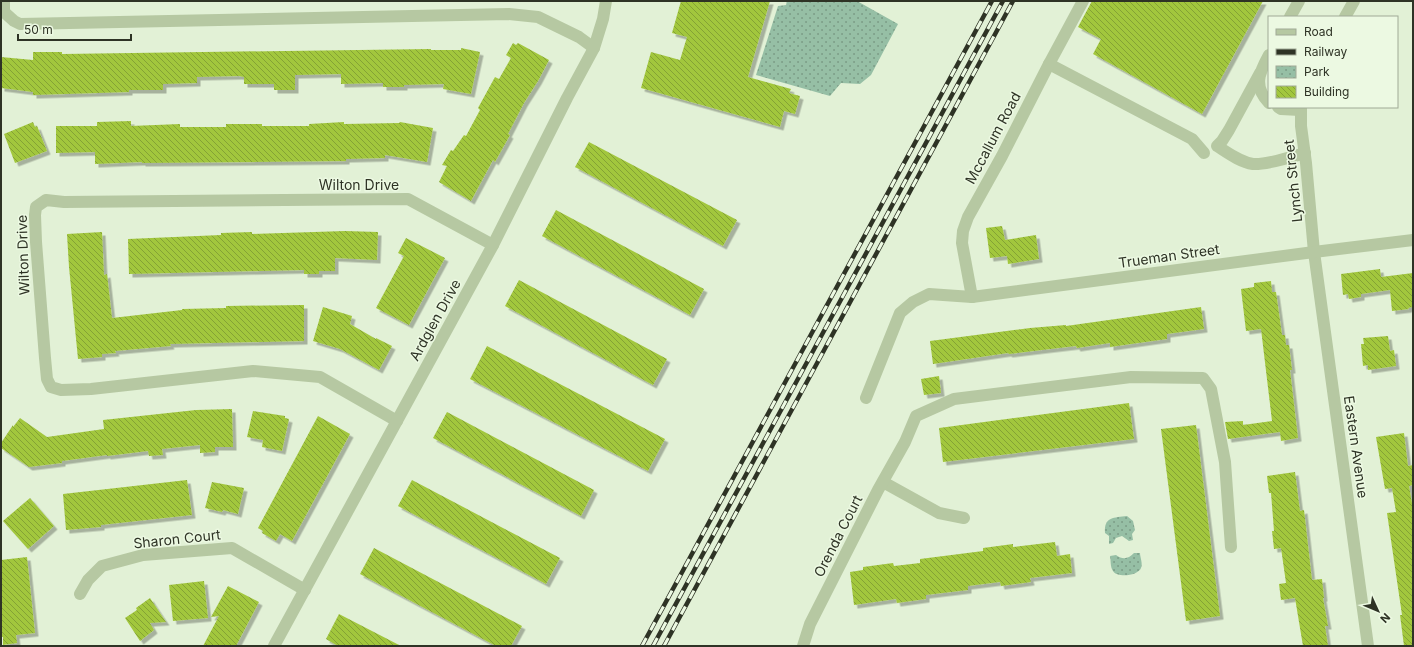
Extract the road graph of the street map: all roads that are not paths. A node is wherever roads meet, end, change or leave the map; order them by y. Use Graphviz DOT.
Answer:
graph roads {
  1 [pos="4,1"];
  2 [pos="606,1"];
  3 [pos="1083,1"];
  4 [pos="1299,1"];
  5 [pos="1354,1"];
  6 [pos="1291,16"];
  7 [pos="1346,16"];
  8 [pos="594,48"];
  9 [pos="1268,57"];
  10 [pos="1049,64"];
  11 [pos="1260,73"];
  12 [pos="1268,102"];
  13 [pos="1280,108"];
  14 [pos="1301,109"];
  15 [pos="1204,152"];
  16 [pos="1305,153"];
  17 [pos="1413,240"];
  18 [pos="493,245"];
  19 [pos="1314,252"];
  20 [pos="972,297"];
  21 [pos="866,398"];
  22 [pos="397,420"];
  23 [pos="883,482"];
  24 [pos="964,518"];
  25 [pos="1231,546"];
  26 [pos="305,590"];
  27 [pos="80,594"];
  28 [pos="274,646"];
  29 [pos="803,646"];
  30 [pos="1368,646"];
  1 -- 8 [label="street"];
  2 -- 8 [label="street, Ardglen Drive"];
  3 -- 10 [label="street, Mccallum Road"];
  4 -- 6 [label="street"];
  5 -- 7 [label="street"];
  8 -- 18 [label="street, Ardglen Drive"];
  9 -- 11 [label="street"];
  10 -- 15 [label="street"];
  10 -- 20 [label="street, Mccallum Road"];
  11 -- 12 [label="street"];
  11 -- 16 [label="street"];
  13 -- 14 [label="street"];
  14 -- 16 [label="street, Lynch Street"];
  16 -- 19 [label="street, Lynch Street"];
  17 -- 19 [label="street, Trueman Street"];
  18 -- 22 [label="street, Ardglen Drive"];
  18 -- 22 [label="street, Wilton Drive"];
  19 -- 20 [label="street, Trueman Street"];
  19 -- 30 [label="street, Eastern Avenue"];
  20 -- 21 [label="street, Trueman Street"];
  22 -- 26 [label="street, Ardglen Drive"];
  23 -- 24 [label="street"];
  23 -- 25 [label="street, Orenda Court"];
  23 -- 29 [label="street, Orenda Court"];
  26 -- 27 [label="street, Sharon Court"];
  26 -- 28 [label="street, Ardglen Drive"];
}
